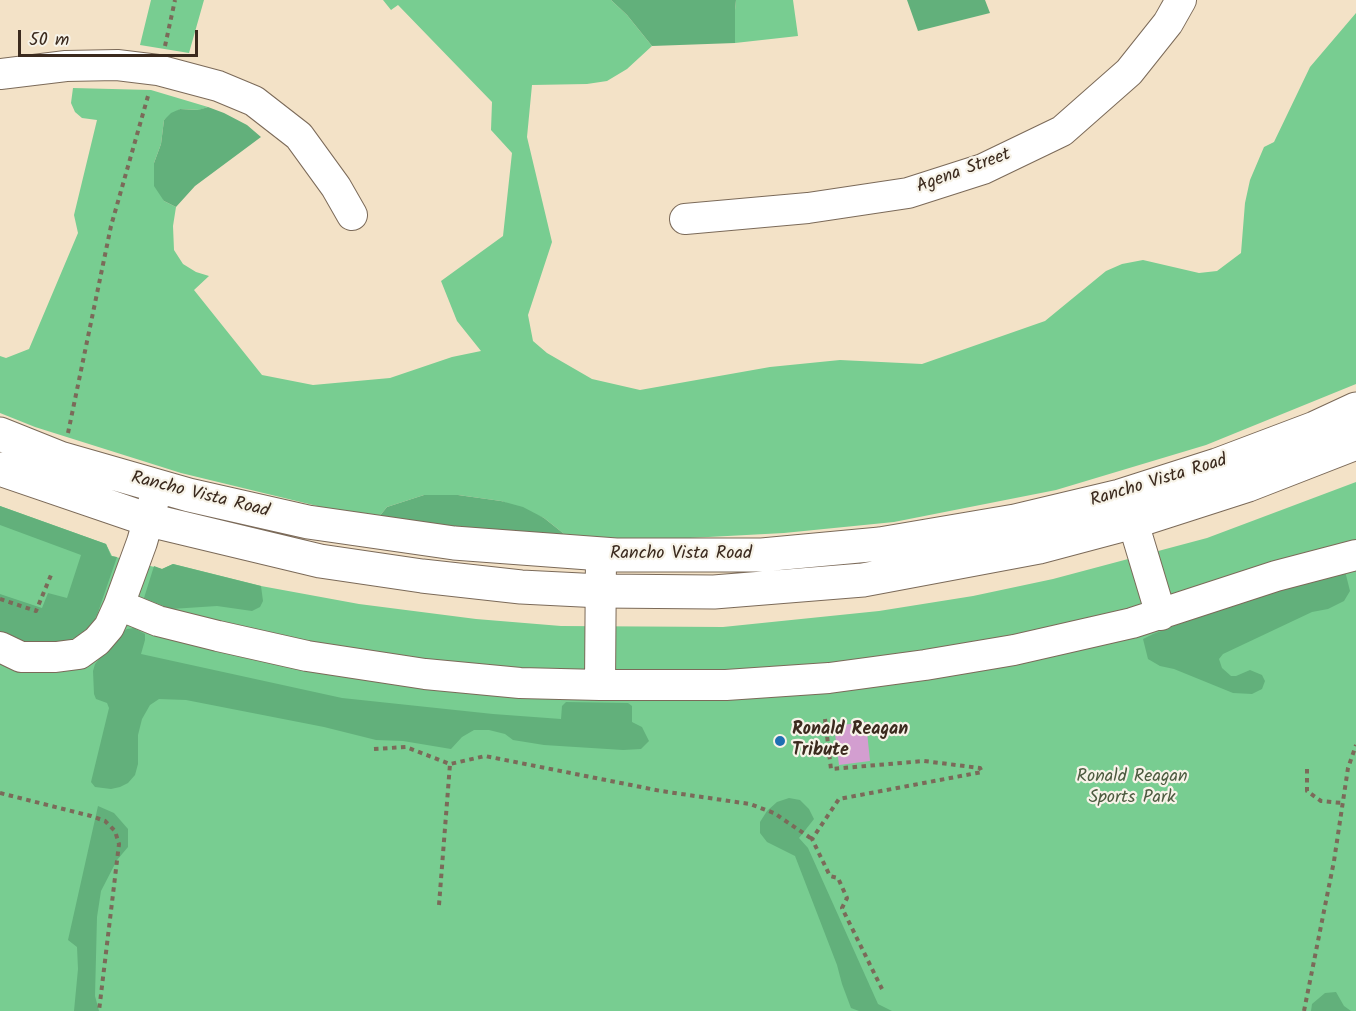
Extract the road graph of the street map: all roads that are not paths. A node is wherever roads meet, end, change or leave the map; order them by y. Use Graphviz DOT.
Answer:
graph roads {
  1 [pos="1181,0"];
  2 [pos="0,74"];
  3 [pos="352,215"];
  4 [pos="685,219"];
  5 [pos="1356,409"];
  6 [pos="0,434"];
  7 [pos="1356,443"];
  8 [pos="0,469"];
  9 [pos="158,486"];
  10 [pos="149,520"];
  11 [pos="1133,522"];
  12 [pos="601,554"];
  13 [pos="1356,555"];
  14 [pos="601,591"];
  15 [pos="119,605"];
  16 [pos="1161,615"];
  17 [pos="0,646"];
  18 [pos="600,685"];
  1 -- 4 [label="street, Agena Street"];
  2 -- 3 [label="street"];
  5 -- 12 [label="main road, Rancho Vista Road"];
  6 -- 9 [label="main road, Rancho Vista Road"];
  7 -- 11 [label="main road, Rancho Vista Road"];
  8 -- 10 [label="main road, Rancho Vista Road"];
  9 -- 10 [label="street"];
  9 -- 12 [label="main road, Rancho Vista Road"];
  10 -- 14 [label="main road, Rancho Vista Road"];
  10 -- 15 [label="street"];
  11 -- 14 [label="main road, Rancho Vista Road"];
  11 -- 16 [label="street"];
  12 -- 14 [label="street"];
  13 -- 16 [label="street"];
  14 -- 18 [label="street"];
  15 -- 17 [label="street"];
  15 -- 18 [label="street"];
  16 -- 18 [label="street"];
}
